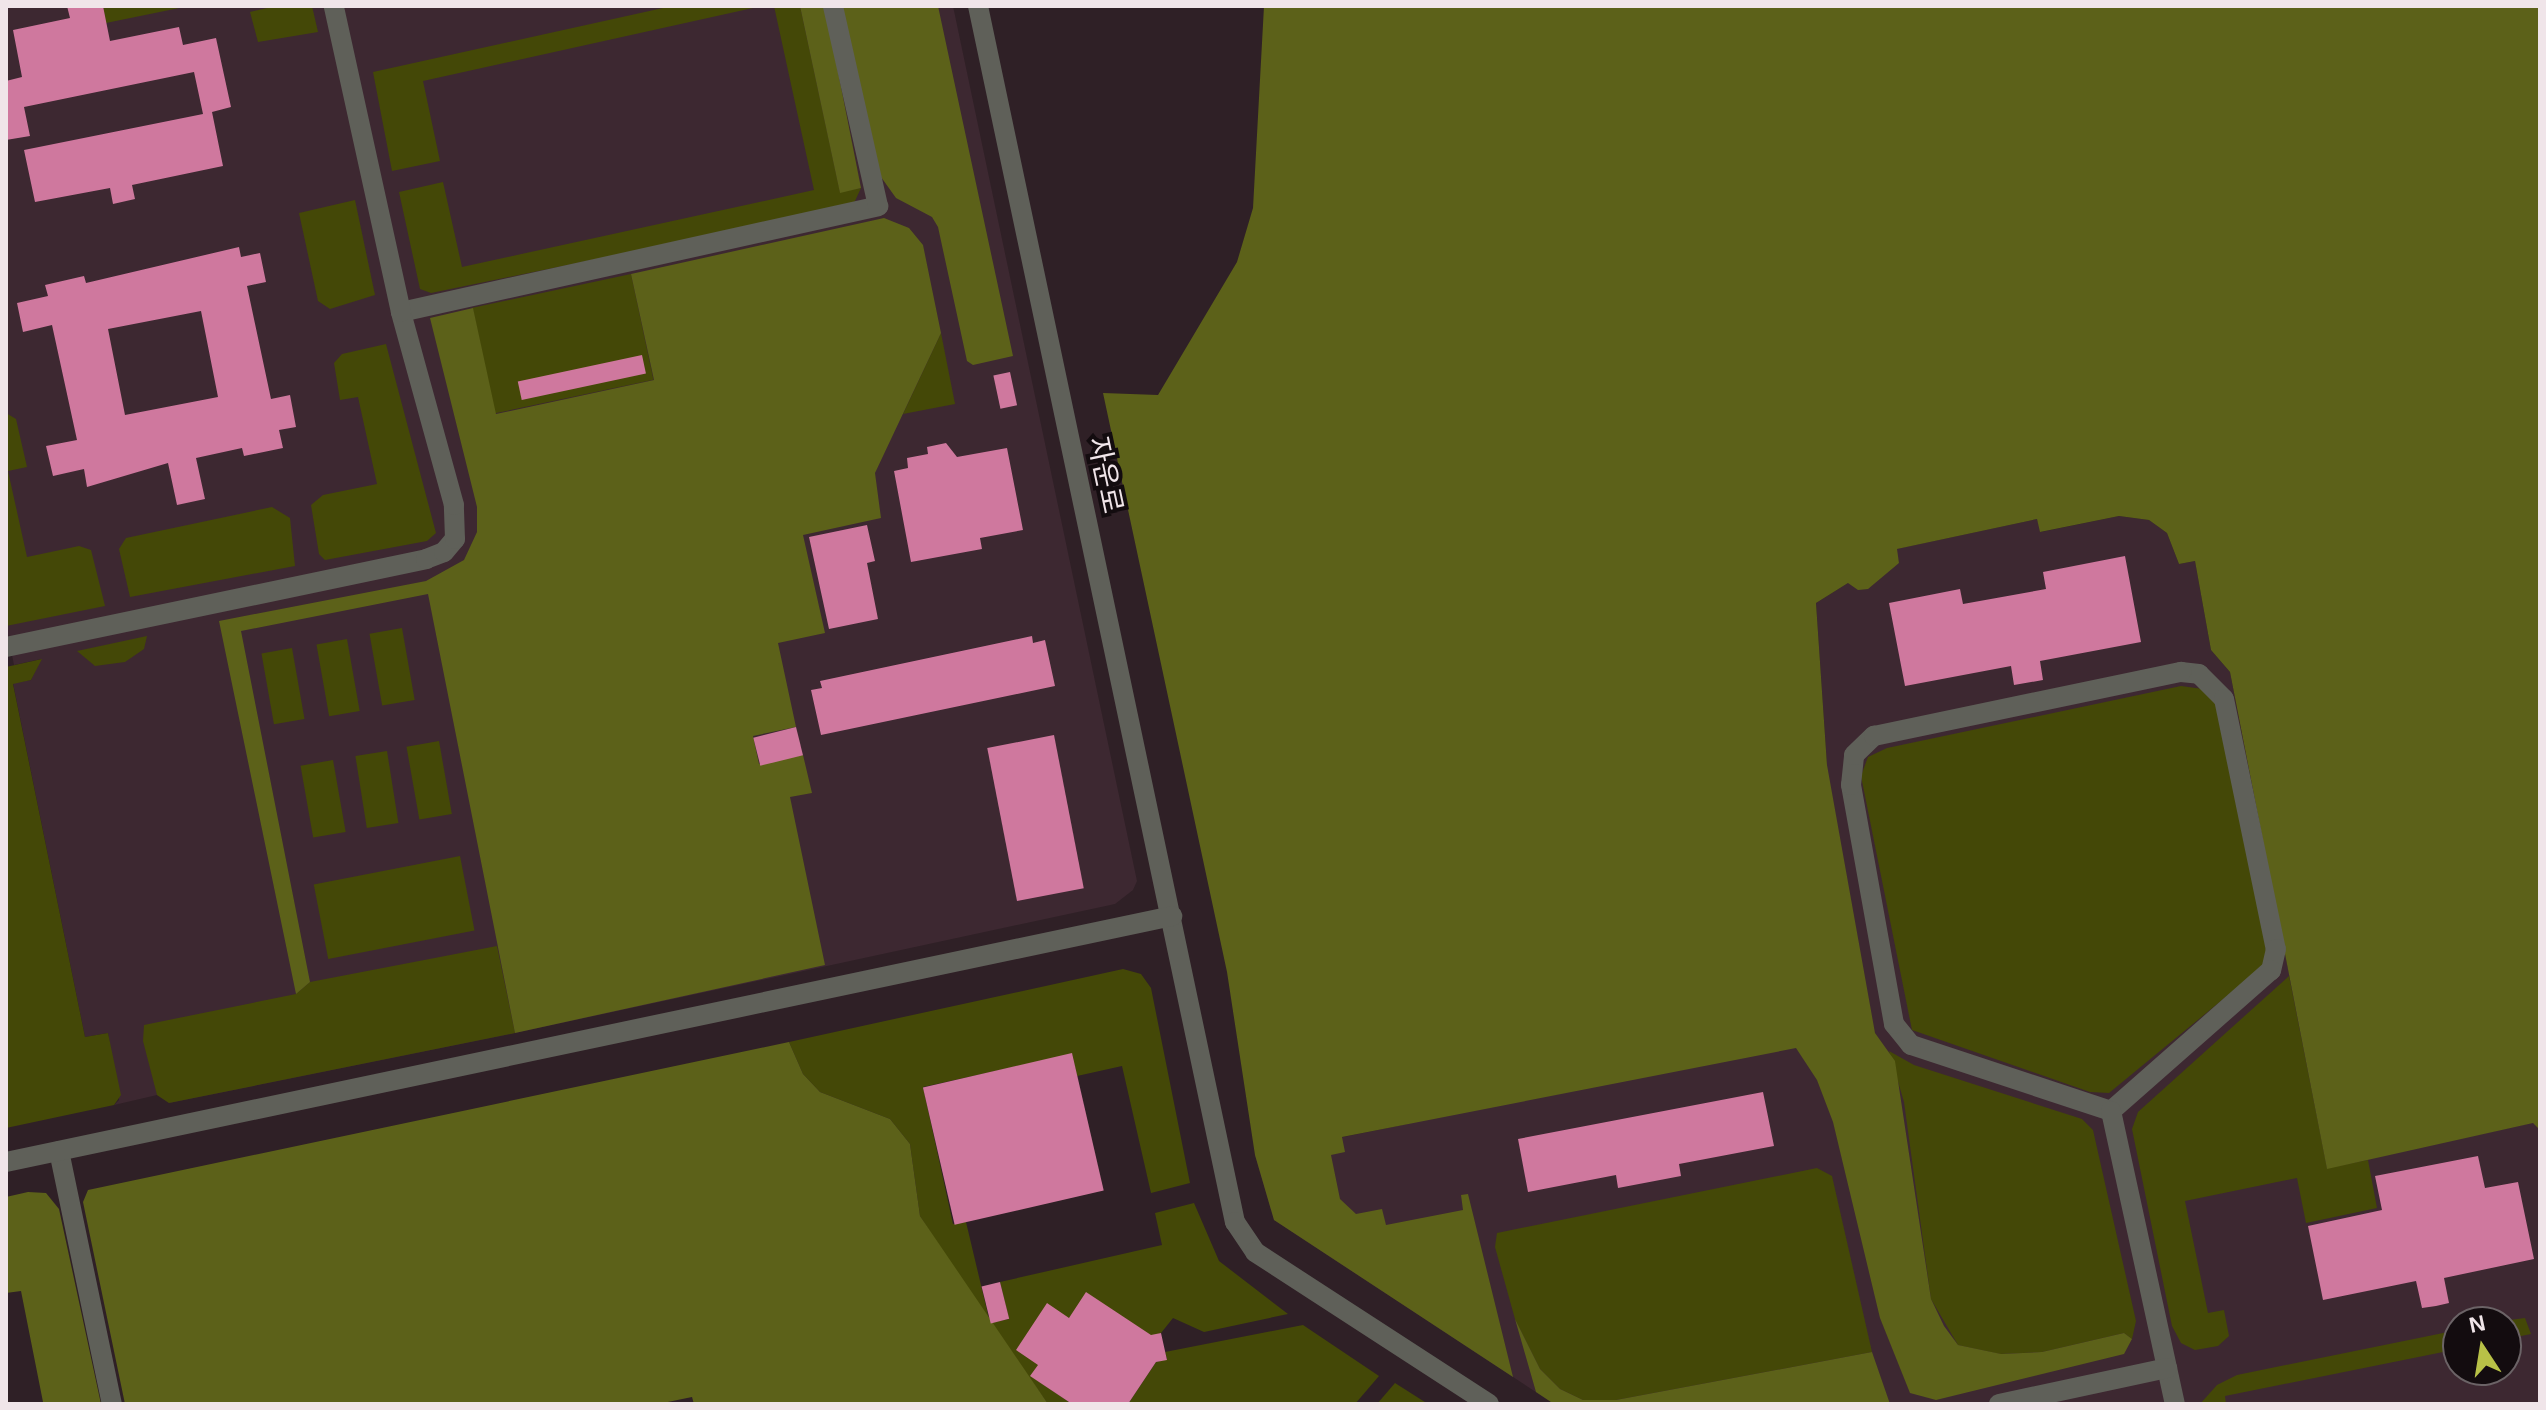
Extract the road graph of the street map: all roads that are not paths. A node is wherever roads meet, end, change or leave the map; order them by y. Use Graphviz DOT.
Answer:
graph roads {
  1 [pos="334,6"];
  2 [pos="833,6"];
  3 [pos="978,6"];
  4 [pos="401,312"];
  5 [pos="6,647"];
  6 [pos="1172,916"];
  7 [pos="2111,1111"];
  8 [pos="59,1151"];
  9 [pos="6,1162"];
  10 [pos="2167,1368"];
  11 [pos="112,1404"];
  12 [pos="1489,1404"];
  13 [pos="1999,1404"];
  14 [pos="2175,1404"];
  1 -- 4 [label="street"];
  2 -- 4 [label="street"];
  3 -- 6 [label="street, 자운로"];
  4 -- 5 [label="street"];
  6 -- 8 [label="street"];
  6 -- 12 [label="street, 자운로"];
  7 -- 7 [label="street"];
  7 -- 10 [label="street"];
  8 -- 9 [label="street"];
  8 -- 11 [label="street"];
  10 -- 13 [label="street"];
  10 -- 14 [label="street"];
}
